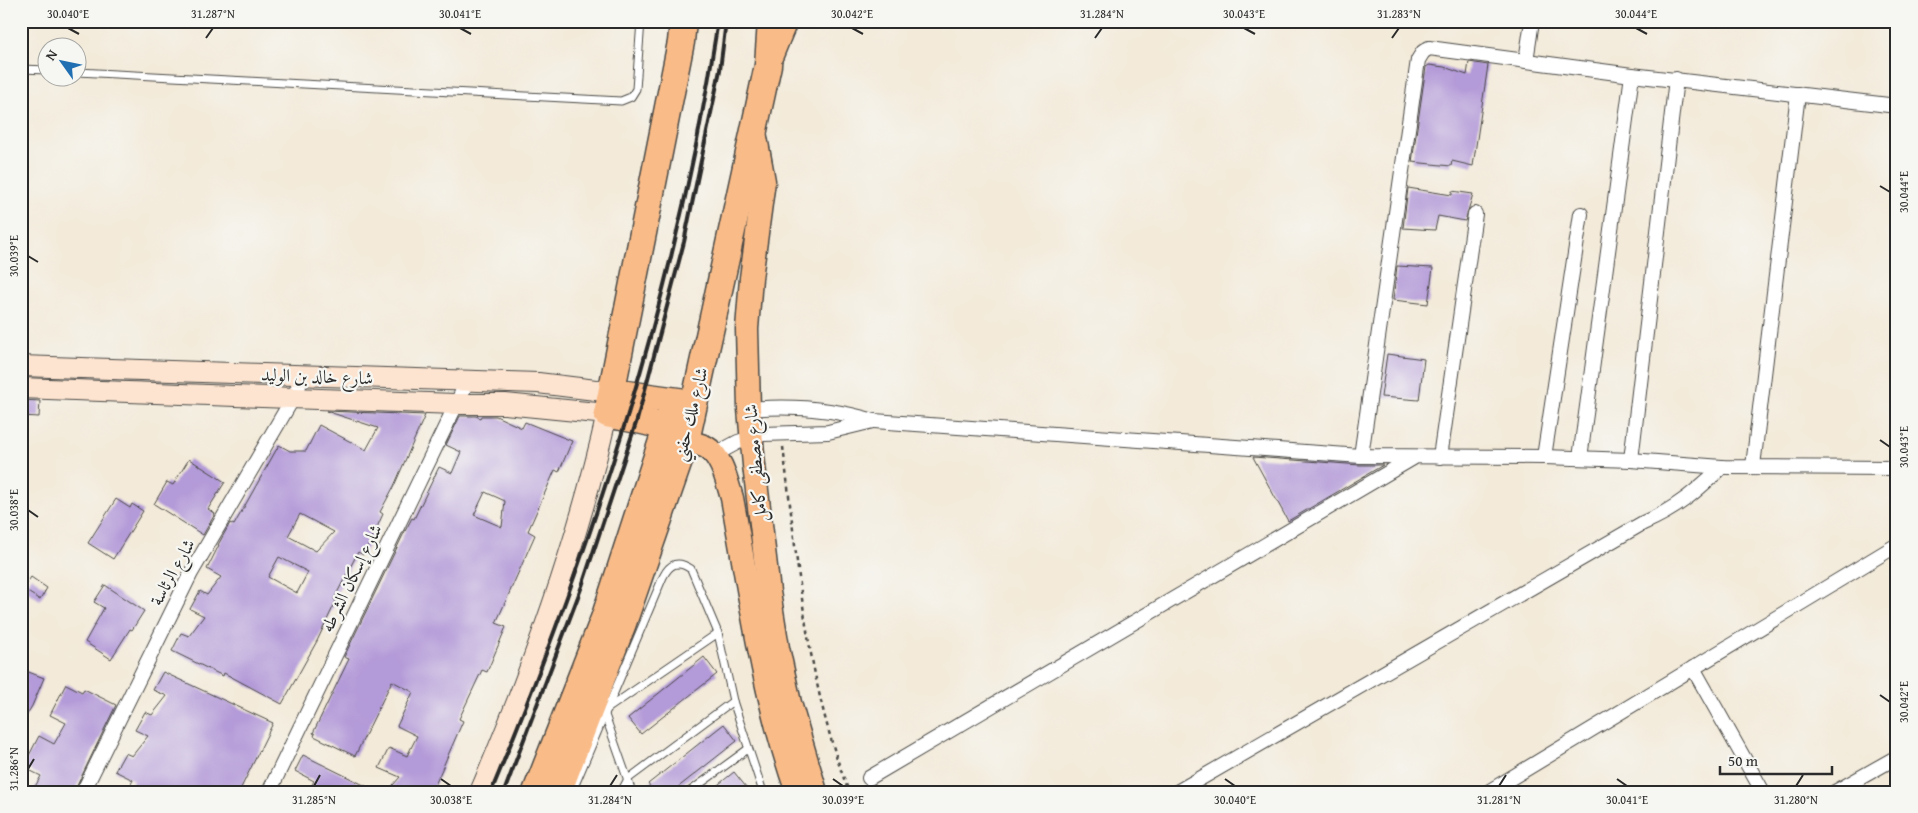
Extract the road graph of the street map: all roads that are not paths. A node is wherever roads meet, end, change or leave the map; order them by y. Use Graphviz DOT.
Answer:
graph roads {
  1 [pos="641,21"];
  2 [pos="683,21"];
  3 [pos="771,21"];
  4 [pos="786,21"];
  5 [pos="1532,21"];
  6 [pos="1526,61"];
  7 [pos="768,65"];
  8 [pos="21,69"];
  9 [pos="38,70"];
  10 [pos="88,73"];
  11 [pos="1632,75"];
  12 [pos="1676,79"];
  13 [pos="1798,94"];
  14 [pos="1897,106"];
  15 [pos="754,130"];
  16 [pos="1475,214"];
  17 [pos="1581,214"];
  18 [pos="21,366"];
  19 [pos="54,368"];
  20 [pos="304,375"];
  21 [pos="467,382"];
  22 [pos="21,388"];
  23 [pos="52,390"];
  24 [pos="293,398"];
  25 [pos="685,402"];
  26 [pos="610,403"];
  27 [pos="455,404"];
  28 [pos="757,408"];
  29 [pos="874,421"];
  30 [pos="677,434"];
  31 [pos="768,434"];
  32 [pos="714,455"];
  33 [pos="1361,456"];
  34 [pos="1413,457"];
  35 [pos="1440,457"];
  36 [pos="1544,457"];
  37 [pos="1580,458"];
  38 [pos="1631,460"];
  39 [pos="1753,466"];
  40 [pos="1722,467"];
  41 [pos="1897,468"];
  42 [pos="1897,545"];
  43 [pos="718,633"];
  44 [pos="1693,668"];
  45 [pos="733,701"];
  46 [pos="606,712"];
  47 [pos="748,749"];
  48 [pos="1897,757"];
  49 [pos="869,778"];
  50 [pos="628,779"];
  51 [pos="83,792"];
  52 [pos="269,792"];
  53 [pos="480,792"];
  54 [pos="536,792"];
  55 [pos="558,792"];
  56 [pos="572,792"];
  57 [pos="621,792"];
  58 [pos="632,792"];
  59 [pos="689,792"];
  60 [pos="763,792"];
  61 [pos="797,792"];
  62 [pos="816,792"];
  63 [pos="1177,792"];
  64 [pos="1488,792"];
  65 [pos="1763,792"];
  66 [pos="1835,792"];
  1 -- 10 [label="lane"];
  2 -- 26 [label="highway"];
  3 -- 7 [label="highway, شارع ملك حفني"];
  4 -- 7 [label="main road"];
  5 -- 6 [label="street"];
  6 -- 11 [label="street"];
  6 -- 33 [label="street"];
  7 -- 15 [label="highway, شارع ملك حفني"];
  8 -- 9 [label="lane"];
  11 -- 12 [label="street"];
  11 -- 37 [label="street"];
  12 -- 13 [label="street"];
  12 -- 38 [label="street"];
  13 -- 14 [label="street"];
  13 -- 39 [label="street"];
  15 -- 25 [label="highway, شارع ملك حفني"];
  15 -- 28 [label="main road, شارع مصطفى كامل"];
  16 -- 35 [label="street"];
  17 -- 36 [label="street"];
  18 -- 19 [label="street, شارع خالد بن الوليد"];
  19 -- 20 [label="street, شارع خالد بن الوليد"];
  19 -- 23 [label="street"];
  20 -- 21 [label="street, شارع خالد بن الوليد"];
  20 -- 24 [label="street, شارع الرئاسة"];
  21 -- 26 [label="street, شارع خالد بن الوليد"];
  21 -- 27 [label="street, شارع إسكان الشرطه"];
  22 -- 23 [label="street, شارع خالد بن الوليد"];
  23 -- 24 [label="street, شارع خالد بن الوليد"];
  24 -- 27 [label="street, شارع خالد بن الوليد"];
  24 -- 51 [label="street, شارع الرئاسة"];
  25 -- 26 [label="highway"];
  25 -- 30 [label="highway, شارع ملك حفني"];
  26 -- 27 [label="street, شارع خالد بن الوليد"];
  26 -- 30 [label="highway"];
  26 -- 53 [label="street"];
  27 -- 52 [label="street, شارع إسكان الشرطه"];
  28 -- 29 [label="street"];
  28 -- 31 [label="main road, شارع مصطفى كامل"];
  29 -- 31 [label="street"];
  29 -- 33 [label="street"];
  30 -- 32 [label="main road"];
  30 -- 54 [label="highway, شارع ملك حفني"];
  30 -- 55 [label="highway, شارع ملك حفني"];
  31 -- 32 [label="street"];
  31 -- 62 [label="main road, شارع مصطفى كامل"];
  32 -- 61 [label="main road, شارع مصطفى كامل"];
  33 -- 34 [label="street"];
  34 -- 35 [label="street"];
  34 -- 49 [label="street"];
  35 -- 36 [label="street"];
  36 -- 37 [label="street"];
  37 -- 38 [label="street"];
  38 -- 40 [label="street"];
  39 -- 40 [label="street"];
  39 -- 41 [label="street"];
  40 -- 63 [label="street"];
  42 -- 44 [label="street"];
  43 -- 45 [label="lane"];
  43 -- 46 [label="lane"];
  43 -- 46 [label="lane"];
  44 -- 64 [label="street"];
  44 -- 65 [label="street"];
  45 -- 47 [label="lane"];
  45 -- 50 [label="lane"];
  46 -- 50 [label="lane"];
  46 -- 56 [label="lane"];
  47 -- 59 [label="lane"];
  47 -- 60 [label="lane"];
  48 -- 66 [label="street"];
  50 -- 57 [label="lane"];
  50 -- 58 [label="lane"];
}
